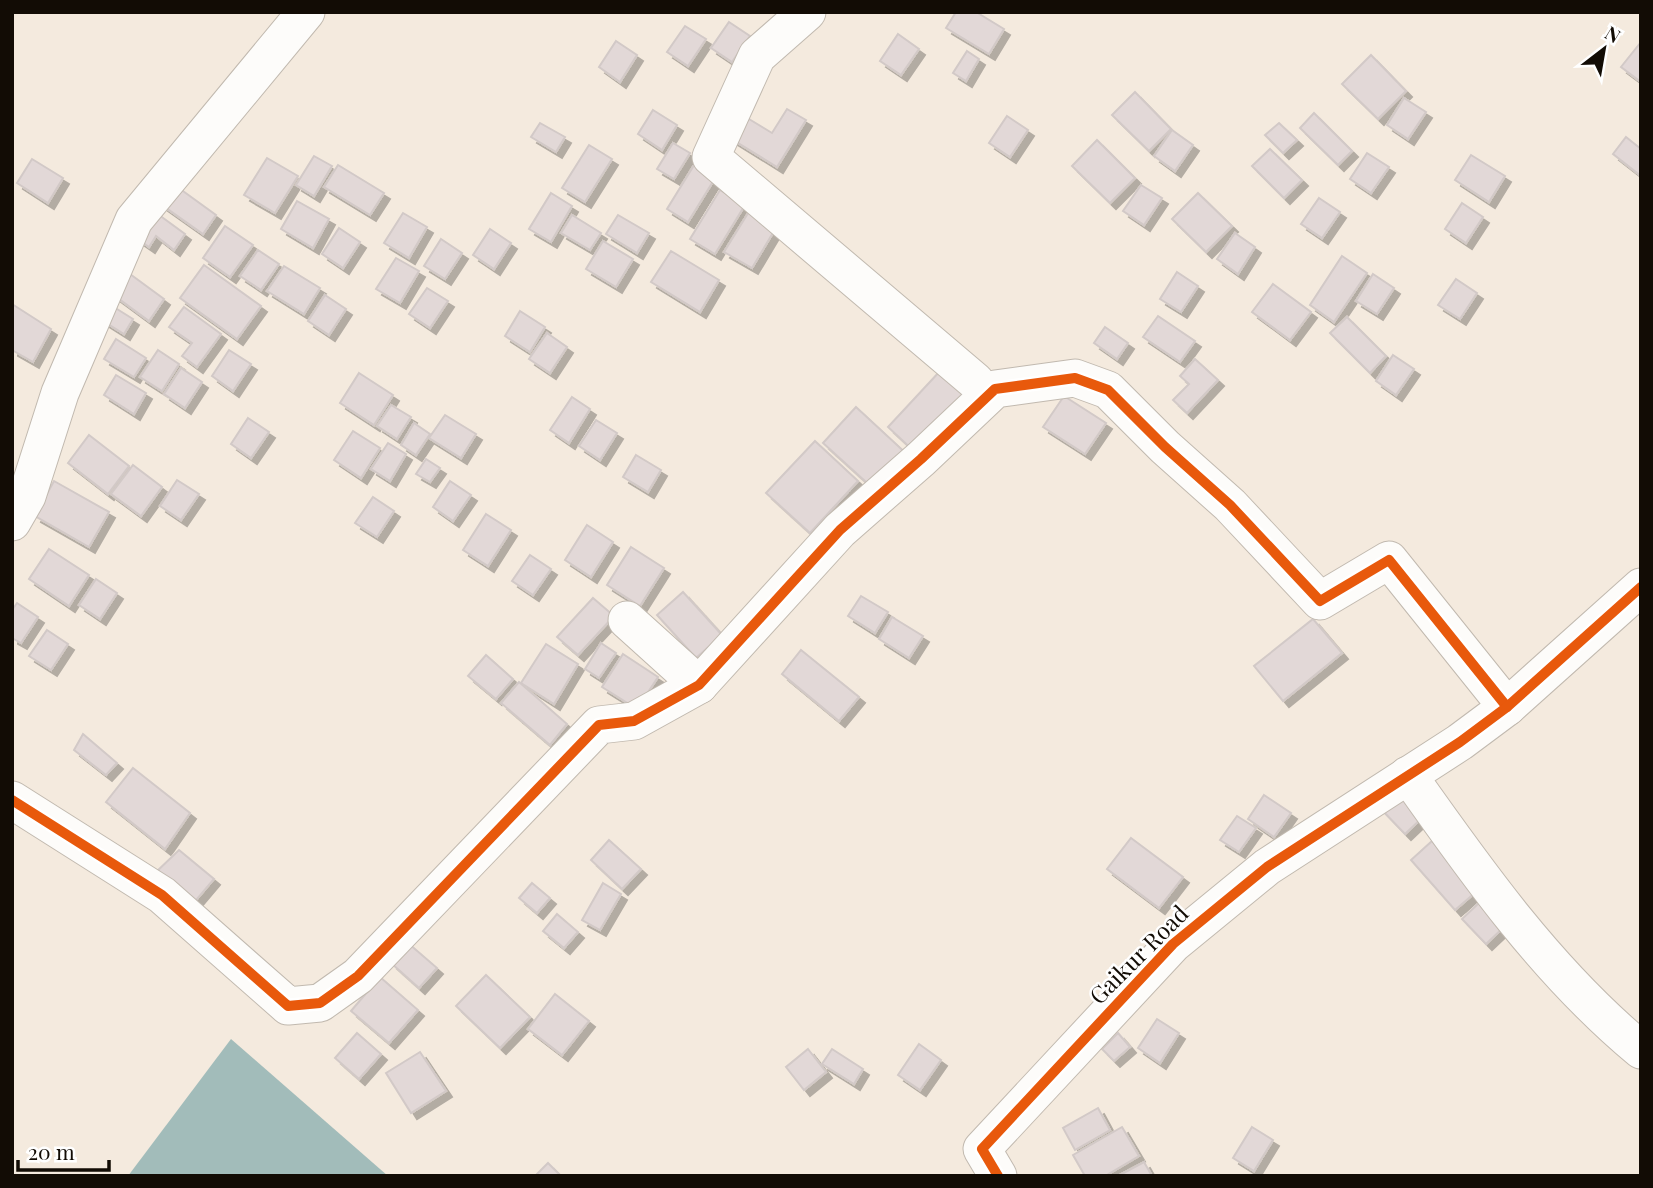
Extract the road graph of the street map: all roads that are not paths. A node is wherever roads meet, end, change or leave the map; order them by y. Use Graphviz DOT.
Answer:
graph roads {
  1 [pos="306,12"];
  2 [pos="807,12"];
  3 [pos="975,381"];
  4 [pos="12,522"];
  5 [pos="1641,587"];
  6 [pos="627,620"];
  7 [pos="699,685"];
  8 [pos="1507,707"];
  9 [pos="1408,775"];
  10 [pos="12,800"];
  11 [pos="1641,1050"];
  12 [pos="998,1176"];
  1 -- 4 [label="street"];
  2 -- 3 [label="street"];
  5 -- 8 [label="street"];
  6 -- 7 [label="street"];
  7 -- 8 [label="street"];
  7 -- 10 [label="street"];
  8 -- 9 [label="street"];
  9 -- 11 [label="street"];
  9 -- 12 [label="street, Gaikur Road"];
}
